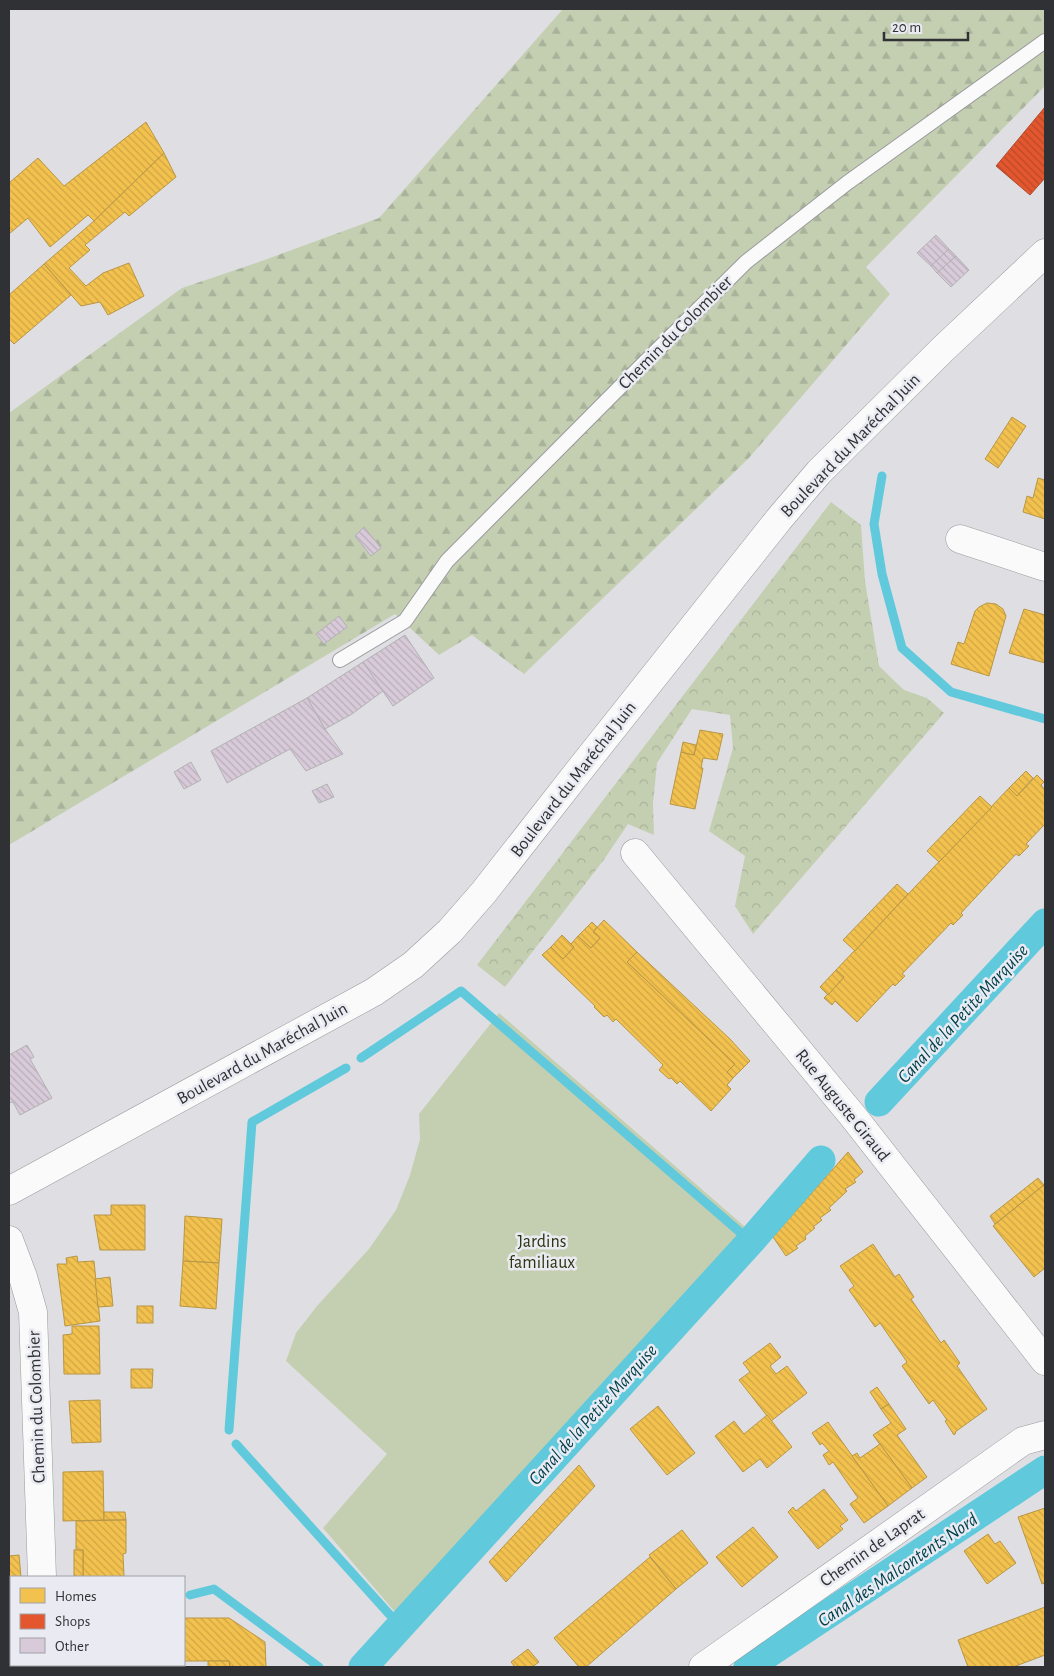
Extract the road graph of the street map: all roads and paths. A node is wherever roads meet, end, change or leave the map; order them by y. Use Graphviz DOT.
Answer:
graph roads {
  1 [pos="1045,41"];
  2 [pos="1045,253"];
  3 [pos="960,539"];
  4 [pos="1045,567"];
  5 [pos="340,660"];
  6 [pos="635,853"];
  7 [pos="9,1191"];
  8 [pos="9,1240"];
  9 [pos="1045,1361"];
  10 [pos="1045,1435"];
  11 [pos="42,1576"];
  12 [pos="703,1667"];
  1 -- 5 [label="lane, Chemin du Colombier"];
  2 -- 7 [label="street, Boulevard du Maréchal Juin"];
  3 -- 4 [label="street"];
  6 -- 9 [label="street, Rue Auguste Giraud"];
  8 -- 11 [label="street, Chemin du Colombier"];
  10 -- 12 [label="street, Chemin de Laprat"];
}
